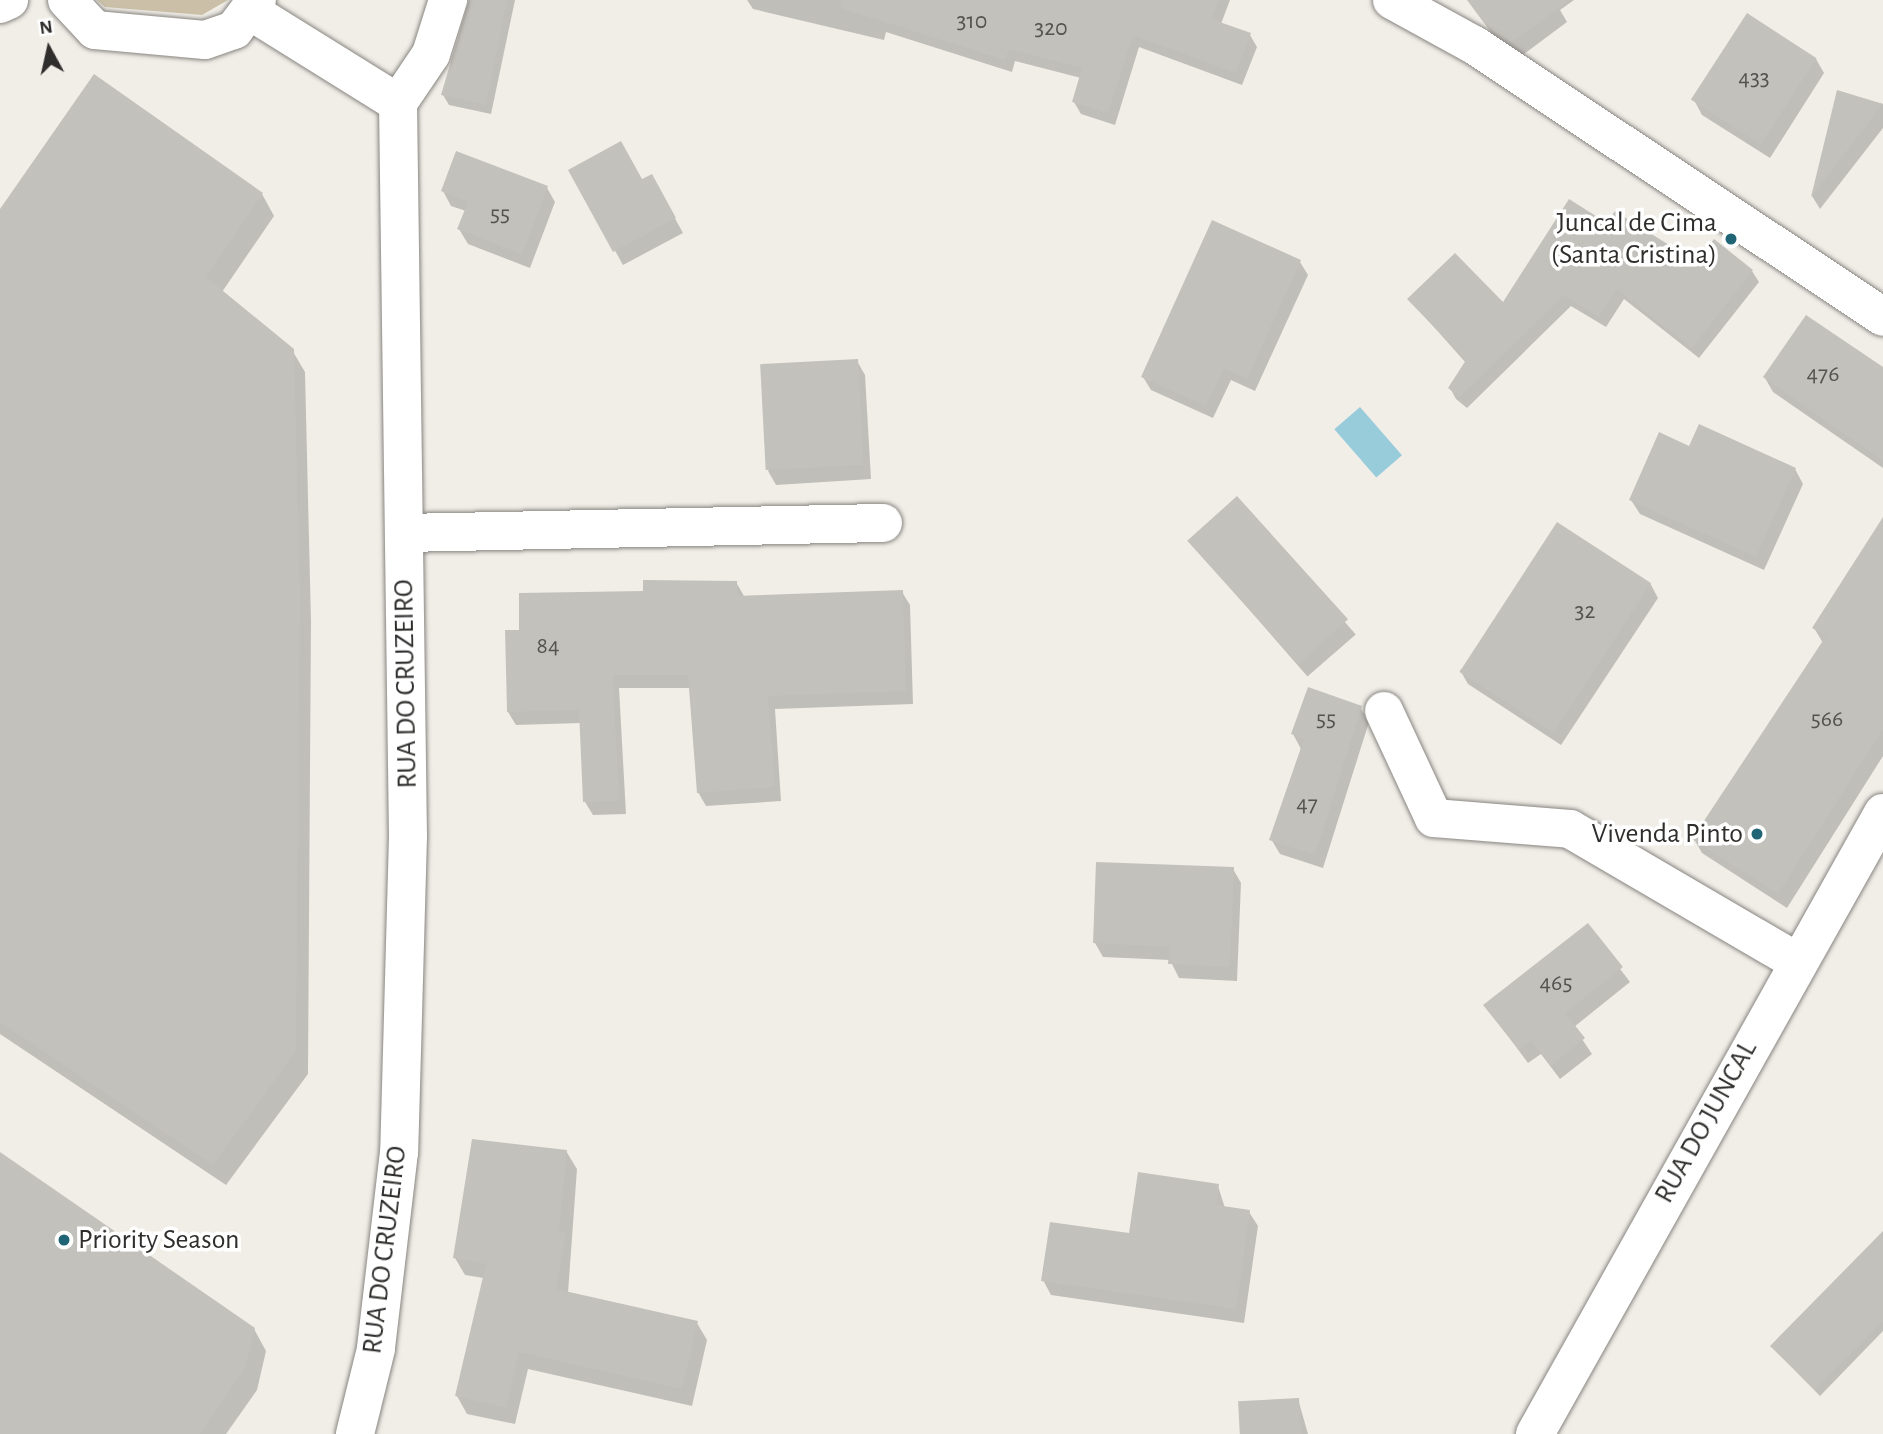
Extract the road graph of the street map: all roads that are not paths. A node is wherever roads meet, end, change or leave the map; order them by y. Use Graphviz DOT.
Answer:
graph roads {
  1 [pos="9,0"];
  2 [pos="66,0"];
  3 [pos="447,0"];
  4 [pos="1392,0"];
  5 [pos="0,4"];
  6 [pos="254,6"];
  7 [pos="398,103"];
  8 [pos="1883,317"];
  9 [pos="883,523"];
  10 [pos="404,533"];
  11 [pos="1384,711"];
  12 [pos="1883,813"];
  13 [pos="1796,961"];
  14 [pos="355,1434"];
  15 [pos="1535,1434"];
  1 -- 5 [label="street"];
  2 -- 6 [label="street"];
  3 -- 7 [label="street"];
  4 -- 8 [label="street"];
  6 -- 7 [label="street"];
  7 -- 10 [label="street, RUA DO CRUZEIRO"];
  9 -- 10 [label="street"];
  10 -- 14 [label="street, RUA DO CRUZEIRO"];
  11 -- 13 [label="street"];
  12 -- 13 [label="street, RUA DO JUNCAL"];
  13 -- 15 [label="street, RUA DO JUNCAL"];
}
